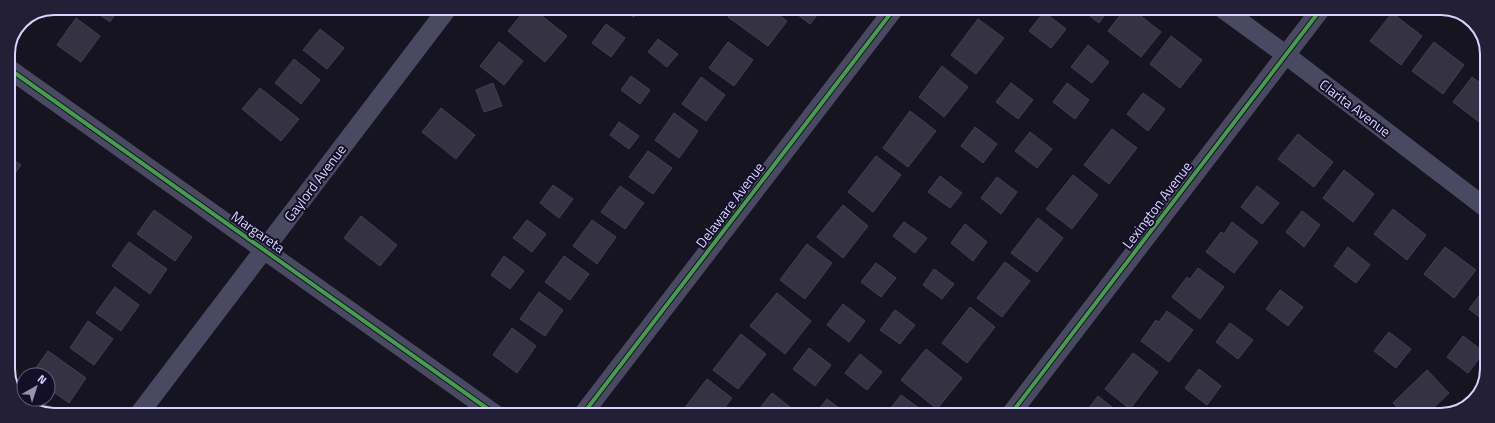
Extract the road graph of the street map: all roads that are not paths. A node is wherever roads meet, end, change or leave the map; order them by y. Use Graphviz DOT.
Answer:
graph roads {
  1 [pos="443,15"];
  2 [pos="889,15"];
  3 [pos="1231,15"];
  4 [pos="1316,15"];
  5 [pos="1286,55"];
  6 [pos="15,73"];
  7 [pos="1480,203"];
  8 [pos="264,250"];
  9 [pos="144,408"];
  10 [pos="487,408"];
  11 [pos="588,408"];
  12 [pos="1015,408"];
  1 -- 8 [label="street, Gaylord Avenue"];
  2 -- 11 [label="street, Delaware Avenue"];
  3 -- 5 [label="street, Clarita Avenue"];
  4 -- 5 [label="street, Lexington Avenue"];
  5 -- 7 [label="street, Clarita Avenue"];
  5 -- 12 [label="street, Lexington Avenue"];
  6 -- 8 [label="street, Margareta"];
  8 -- 9 [label="street, Gaylord Avenue"];
  8 -- 10 [label="street, Margareta"];
}
